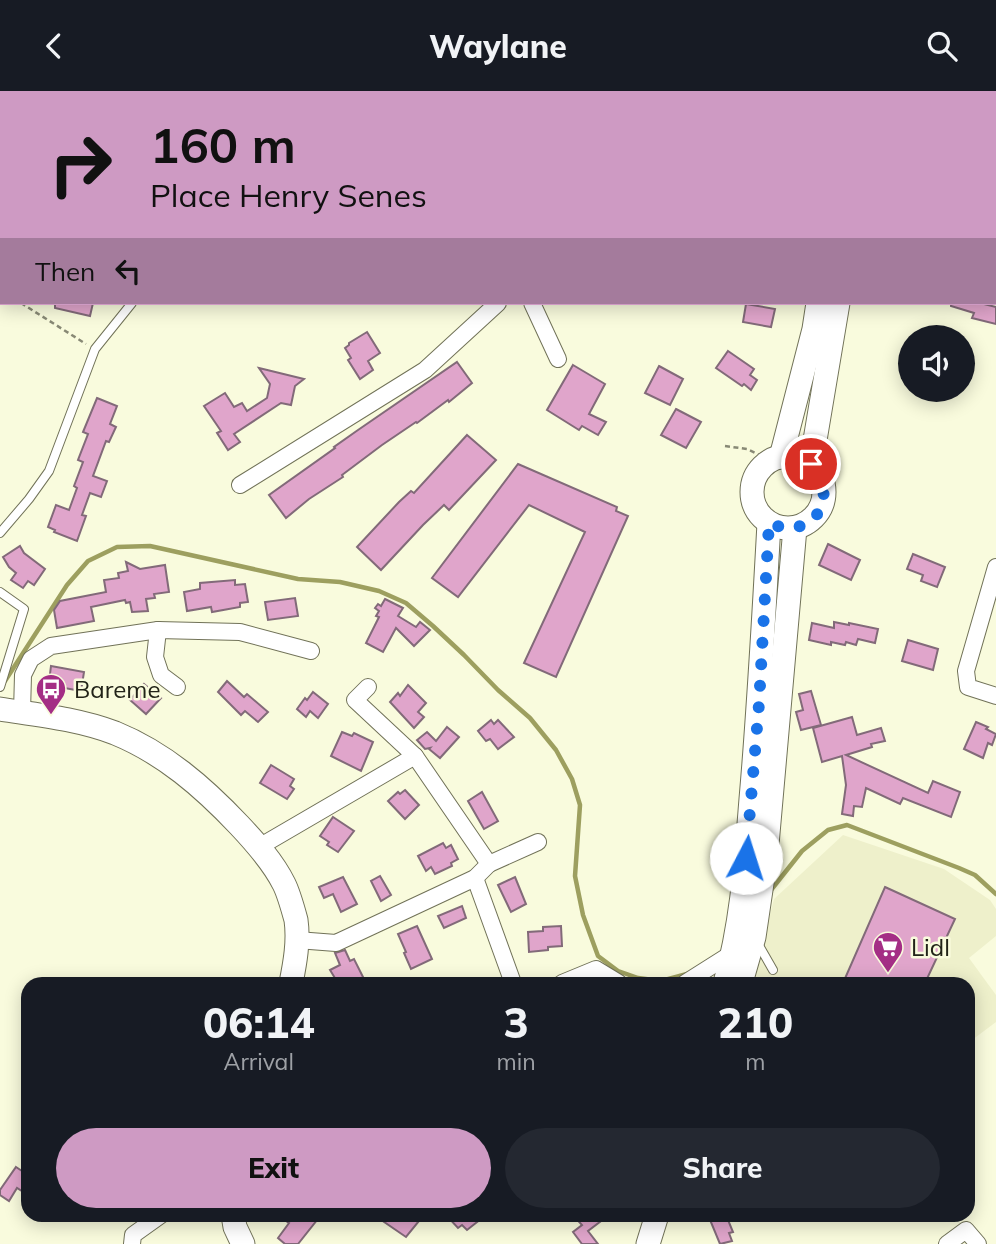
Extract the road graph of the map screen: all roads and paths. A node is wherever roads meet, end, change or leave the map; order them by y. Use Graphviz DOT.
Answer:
graph roads {
  1 [pos="24,305"];
  2 [pos="130,305"];
  3 [pos="496,305"];
  4 [pos="533,305"];
  5 [pos="818,305"];
  6 [pos="838,305"];
  7 [pos="95,349"];
  8 [pos="558,359"];
  9 [pos="725,446"];
  10 [pos="775,459"];
  11 [pos="811,464"];
  12 [pos="240,485"];
  13 [pos="769,523"];
  14 [pos="795,528"];
  15 [pos="0,533"];
  16 [pos="996,567"];
  17 [pos="0,592"];
  18 [pos="158,630"];
  19 [pos="311,651"];
  20 [pos="0,687"];
  21 [pos="177,687"];
  22 [pos="368,687"];
  23 [pos="996,696"];
  24 [pos="11,711"];
  25 [pos="415,755"];
  26 [pos="538,842"];
  27 [pos="259,847"];
  28 [pos="489,864"];
  29 [pos="475,878"];
  30 [pos="754,937"];
  31 [pos="297,940"];
  32 [pos="734,952"];
  33 [pos="773,970"];
  34 [pos="292,977"];
  35 [pos="511,977"];
  36 [pos="577,977"];
  37 [pos="609,977"];
  38 [pos="694,977"];
  39 [pos="727,977"];
  40 [pos="743,977"];
  41 [pos="151,1222"];
  42 [pos="234,1222"];
  43 [pos="655,1222"];
  44 [pos="670,1222"];
  45 [pos="132,1244"];
  46 [pos="243,1244"];
  47 [pos="648,1244"];
  48 [pos="663,1244"];
  49 [pos="947,1244"];
  50 [pos="978,1244"];
  1 -- 7 [label="path"];
  2 -- 7 [label="lane"];
  3 -- 12 [label="street"];
  4 -- 8 [label="street"];
  5 -- 10 [label="main road"];
  6 -- 11 [label="main road"];
  7 -- 15 [label="lane"];
  9 -- 10 [label="path"];
  10 -- 11 [label="main road"];
  10 -- 13 [label="main road"];
  11 -- 14 [label="main road"];
  13 -- 14 [label="main road"];
  13 -- 32 [label="main road"];
  14 -- 30 [label="main road"];
  16 -- 23 [label="street"];
  17 -- 20 [label="lane"];
  18 -- 19 [label="street"];
  18 -- 21 [label="street"];
  18 -- 24 [label="street"];
  22 -- 25 [label="street"];
  24 -- 27 [label="main road"];
  25 -- 27 [label="street"];
  25 -- 28 [label="street"];
  26 -- 28 [label="street"];
  27 -- 31 [label="main road"];
  28 -- 29 [label="street"];
  29 -- 31 [label="street"];
  29 -- 35 [label="street"];
  30 -- 33 [label="lane"];
  30 -- 40 [label="main road"];
  31 -- 34 [label="main road"];
  32 -- 38 [label="street"];
  32 -- 39 [label="main road"];
  36 -- 37 [label="street"];
  41 -- 45 [label="street"];
  42 -- 46 [label="main road"];
  43 -- 47 [label="main road"];
  44 -- 48 [label="main road"];
  49 -- 50 [label="street"];
}
